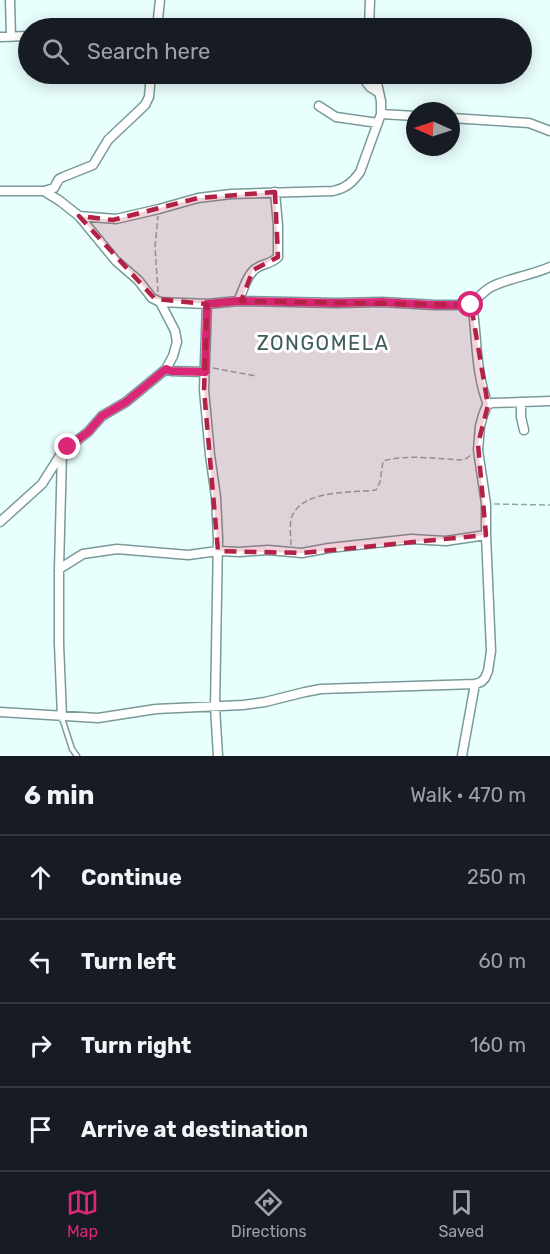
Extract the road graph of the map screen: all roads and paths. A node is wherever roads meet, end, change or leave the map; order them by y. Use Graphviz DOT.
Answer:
graph roads {
  1 [pos="10,0"];
  2 [pos="160,0"];
  3 [pos="370,0"];
  4 [pos="158,18"];
  5 [pos="369,18"];
  6 [pos="0,37"];
  7 [pos="11,37"];
  8 [pos="18,37"];
  9 [pos="150,84"];
  10 [pos="368,84"];
  11 [pos="377,84"];
  12 [pos="378,92"];
  13 [pos="319,106"];
  14 [pos="406,116"];
  15 [pos="379,118"];
  16 [pos="460,119"];
  17 [pos="550,131"];
  18 [pos="0,191"];
  19 [pos="44,191"];
  20 [pos="275,192"];
  21 [pos="159,209"];
  22 [pos="79,216"];
  23 [pos="550,267"];
  24 [pos="159,301"];
  25 [pos="238,301"];
  26 [pos="207,304"];
  27 [pos="471,305"];
  28 [pos="166,369"];
  29 [pos="205,369"];
  30 [pos="256,376"];
  31 [pos="550,401"];
  32 [pos="522,402"];
  33 [pos="488,405"];
  34 [pos="524,430"];
  35 [pos="478,444"];
  36 [pos="62,452"];
  37 [pos="486,504"];
  38 [pos="550,504"];
  39 [pos="0,522"];
  40 [pos="486,535"];
  41 [pos="218,552"];
  42 [pos="291,552"];
  43 [pos="59,568"];
  44 [pos="476,684"];
  45 [pos="215,707"];
  46 [pos="0,712"];
  47 [pos="62,717"];
  48 [pos="72,753"];
  49 [pos="77,756"];
  50 [pos="218,756"];
  51 [pos="462,756"];
  1 -- 7 [label="street"];
  2 -- 4 [label="street"];
  3 -- 5 [label="street"];
  6 -- 7 [label="street"];
  7 -- 8 [label="street"];
  9 -- 19 [label="street"];
  10 -- 12 [label="street"];
  11 -- 12 [label="street"];
  12 -- 15 [label="street"];
  13 -- 15 [label="street"];
  14 -- 15 [label="street"];
  15 -- 20 [label="street"];
  16 -- 17 [label="street"];
  18 -- 19 [label="street"];
  19 -- 22 [label="street"];
  20 -- 21 [label="street"];
  20 -- 25 [label="street"];
  21 -- 22 [label="street"];
  21 -- 24 [label="path"];
  22 -- 24 [label="street"];
  23 -- 27 [label="street"];
  24 -- 26 [label="street"];
  24 -- 28 [label="street"];
  25 -- 26 [label="street"];
  25 -- 27 [label="street"];
  26 -- 29 [label="street"];
  27 -- 33 [label="street"];
  28 -- 29 [label="street"];
  28 -- 36 [label="street"];
  29 -- 30 [label="path"];
  29 -- 41 [label="street"];
  31 -- 32 [label="street"];
  32 -- 33 [label="street"];
  32 -- 34 [label="street"];
  33 -- 35 [label="street"];
  35 -- 37 [label="street"];
  35 -- 42 [label="path"];
  36 -- 39 [label="street"];
  36 -- 43 [label="street"];
  37 -- 38 [label="path"];
  37 -- 40 [label="street"];
  40 -- 42 [label="street"];
  40 -- 44 [label="street"];
  41 -- 42 [label="street"];
  41 -- 43 [label="street"];
  41 -- 45 [label="street"];
  43 -- 47 [label="street"];
  44 -- 45 [label="street"];
  44 -- 51 [label="street"];
  45 -- 47 [label="street"];
  45 -- 50 [label="street"];
  46 -- 47 [label="street"];
  47 -- 48 [label="lane"];
  48 -- 49 [label="lane"];
}
